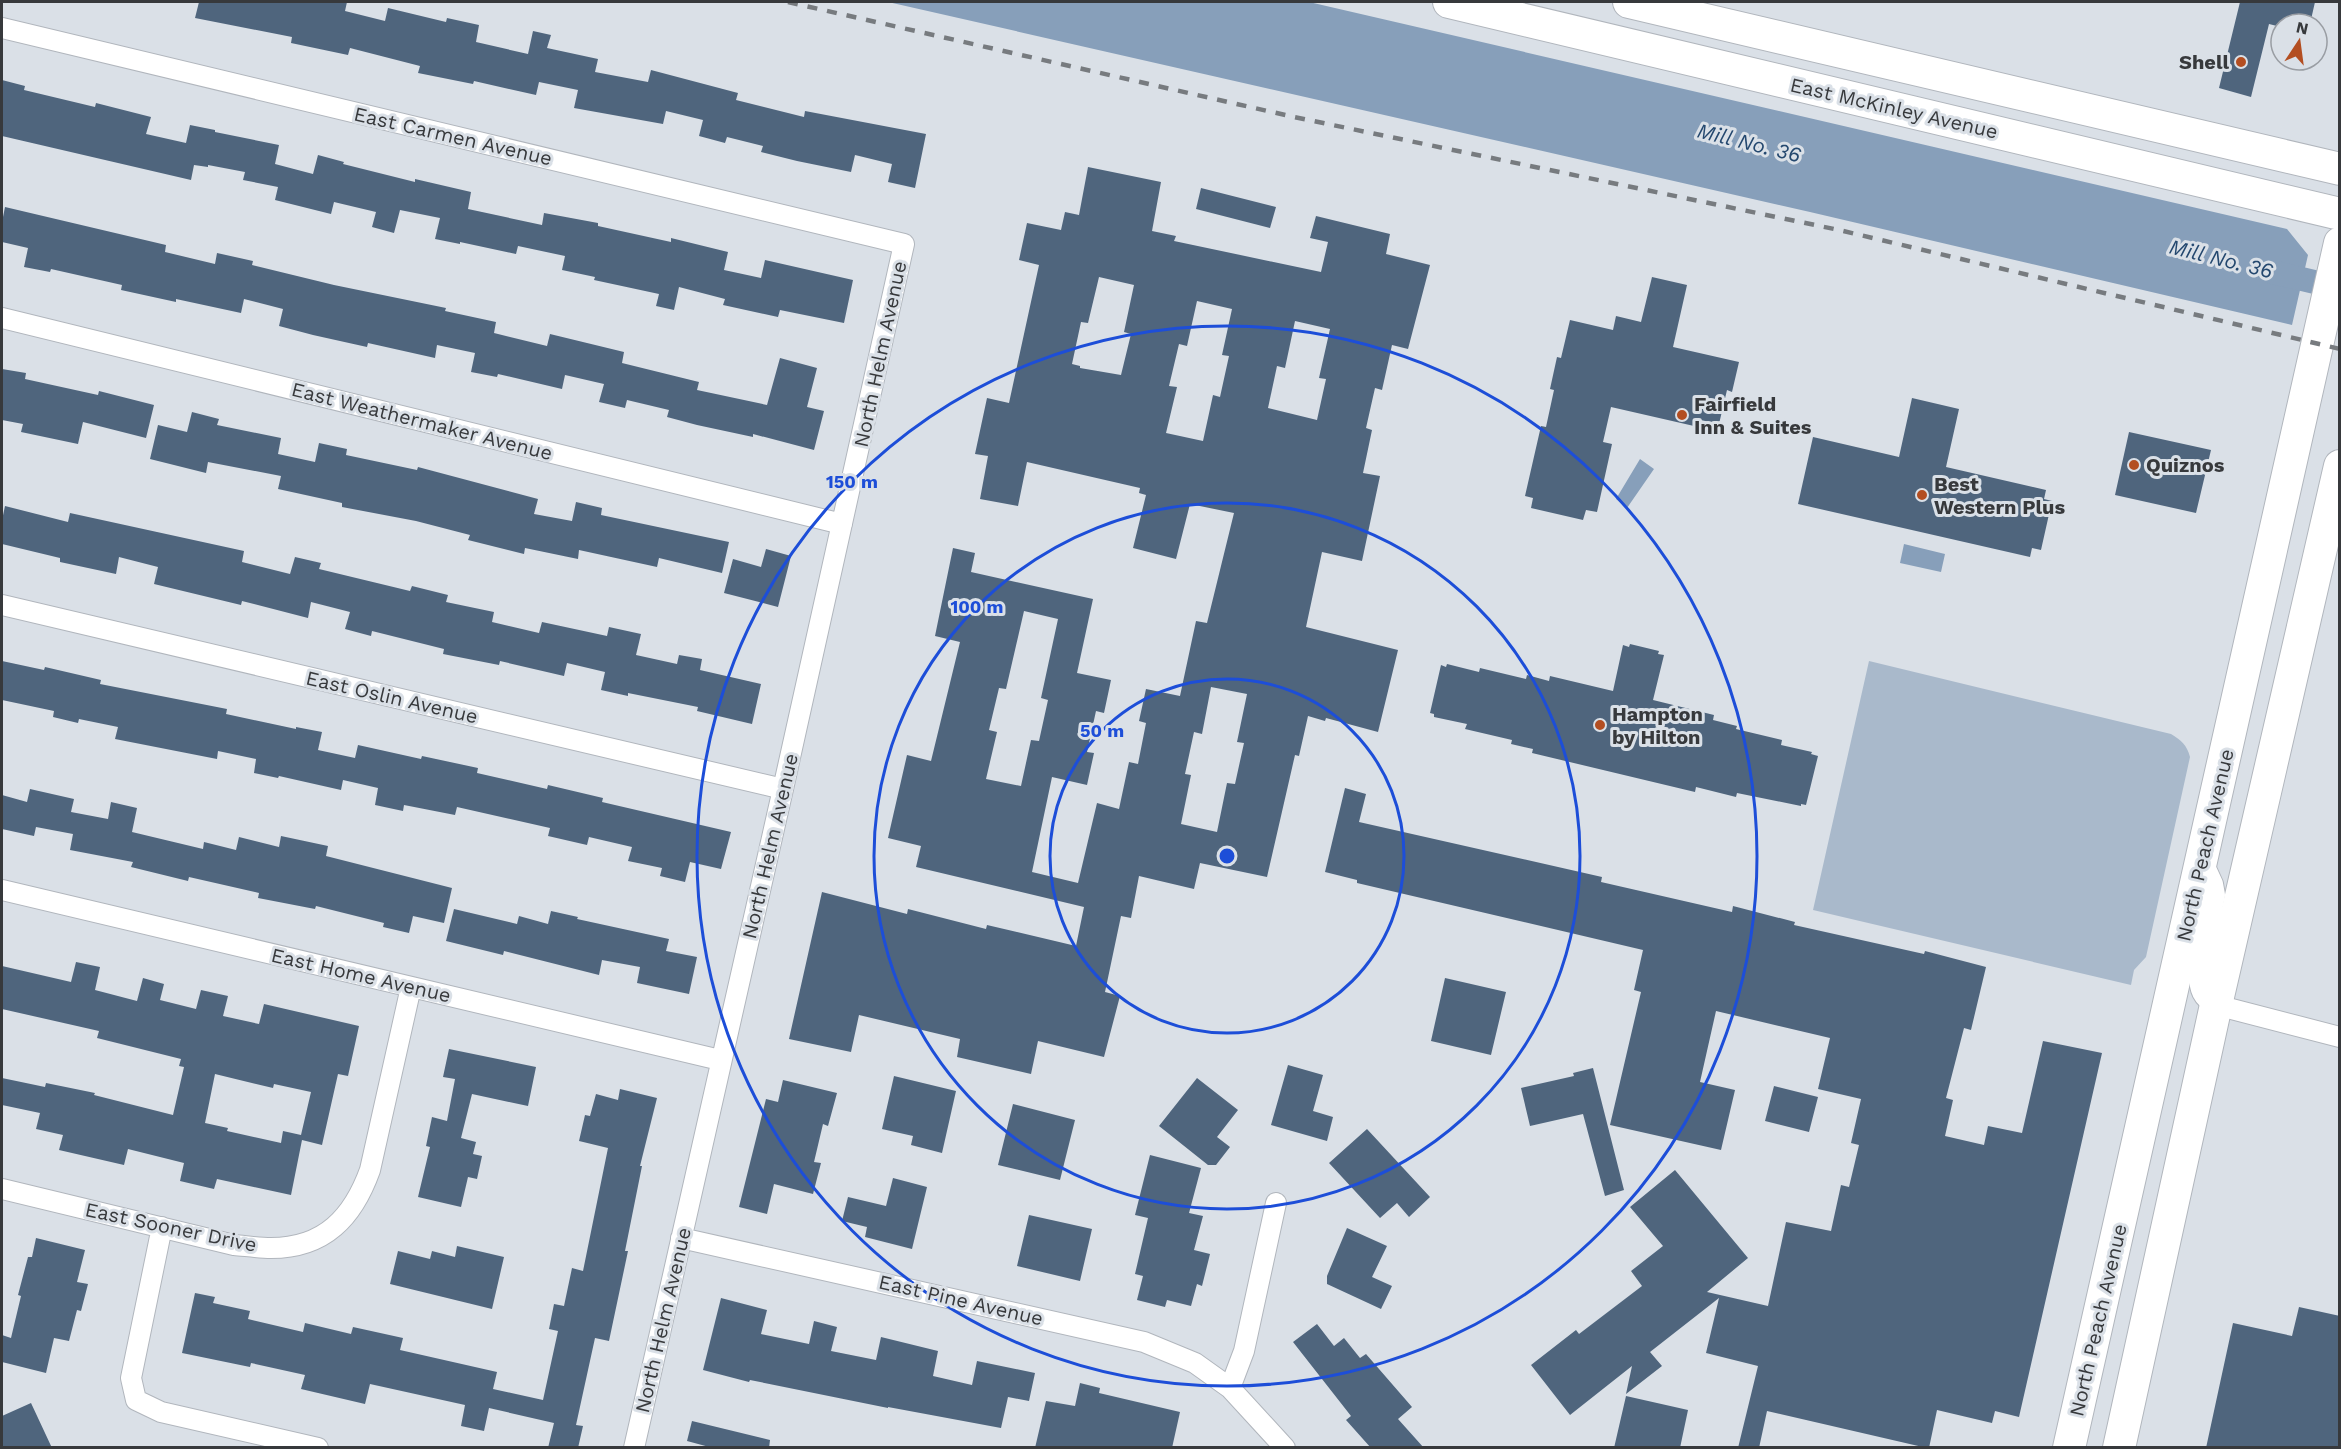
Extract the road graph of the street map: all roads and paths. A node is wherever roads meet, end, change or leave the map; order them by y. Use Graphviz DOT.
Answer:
graph roads {
  1 [pos="1449,2"];
  2 [pos="1535,2"];
  3 [pos="1629,2"];
  4 [pos="1735,26"];
  5 [pos="2,28"];
  6 [pos="2340,169"];
  7 [pos="2340,214"];
  8 [pos="904,244"];
  9 [pos="2337,253"];
  10 [pos="2,318"];
  11 [pos="2340,466"];
  12 [pos="843,524"];
  13 [pos="2,605"];
  14 [pos="783,789"];
  15 [pos="2202,860"];
  16 [pos="2,890"];
  17 [pos="411,987"];
  18 [pos="2216,1005"];
  19 [pos="2340,1037"];
  20 [pos="720,1060"];
  21 [pos="2,1189"];
  22 [pos="1276,1203"];
  23 [pos="2118,1226"];
  24 [pos="162,1227"];
  25 [pos="681,1238"];
  26 [pos="1230,1388"];
  27 [pos="318,1448"];
  28 [pos="634,1448"];
  29 [pos="1285,1448"];
  30 [pos="2069,1448"];
  31 [pos="2091,1448"];
  32 [pos="2119,1448"];
  1 -- 7 [label="main road, East McKinley Avenue"];
  2 -- 4 [label="main road"];
  3 -- 4 [label="main road"];
  4 -- 6 [label="main road"];
  5 -- 8 [label="street, East Carmen Avenue"];
  8 -- 12 [label="street, North Helm Avenue"];
  9 -- 15 [label="main road, North Peach Avenue"];
  10 -- 12 [label="street, East Weathermaker Avenue"];
  11 -- 18 [label="main road"];
  12 -- 14 [label="street, North Helm Avenue"];
  13 -- 14 [label="street, East Oslin Avenue"];
  14 -- 20 [label="street, North Helm Avenue"];
  15 -- 18 [label="street"];
  15 -- 23 [label="main road, North Peach Avenue"];
  16 -- 17 [label="street, East Home Avenue"];
  17 -- 20 [label="street, East Home Avenue"];
  17 -- 24 [label="street, East Sooner Drive"];
  18 -- 19 [label="street"];
  18 -- 32 [label="main road"];
  20 -- 25 [label="street, North Helm Avenue"];
  21 -- 24 [label="street, East Sooner Drive"];
  22 -- 26 [label="street"];
  23 -- 30 [label="main road, North Peach Avenue"];
  23 -- 31 [label="main road"];
  24 -- 27 [label="street"];
  25 -- 26 [label="street, East Pine Avenue"];
  25 -- 28 [label="street, North Helm Avenue"];
  26 -- 29 [label="street, East Pine Avenue"];
}
